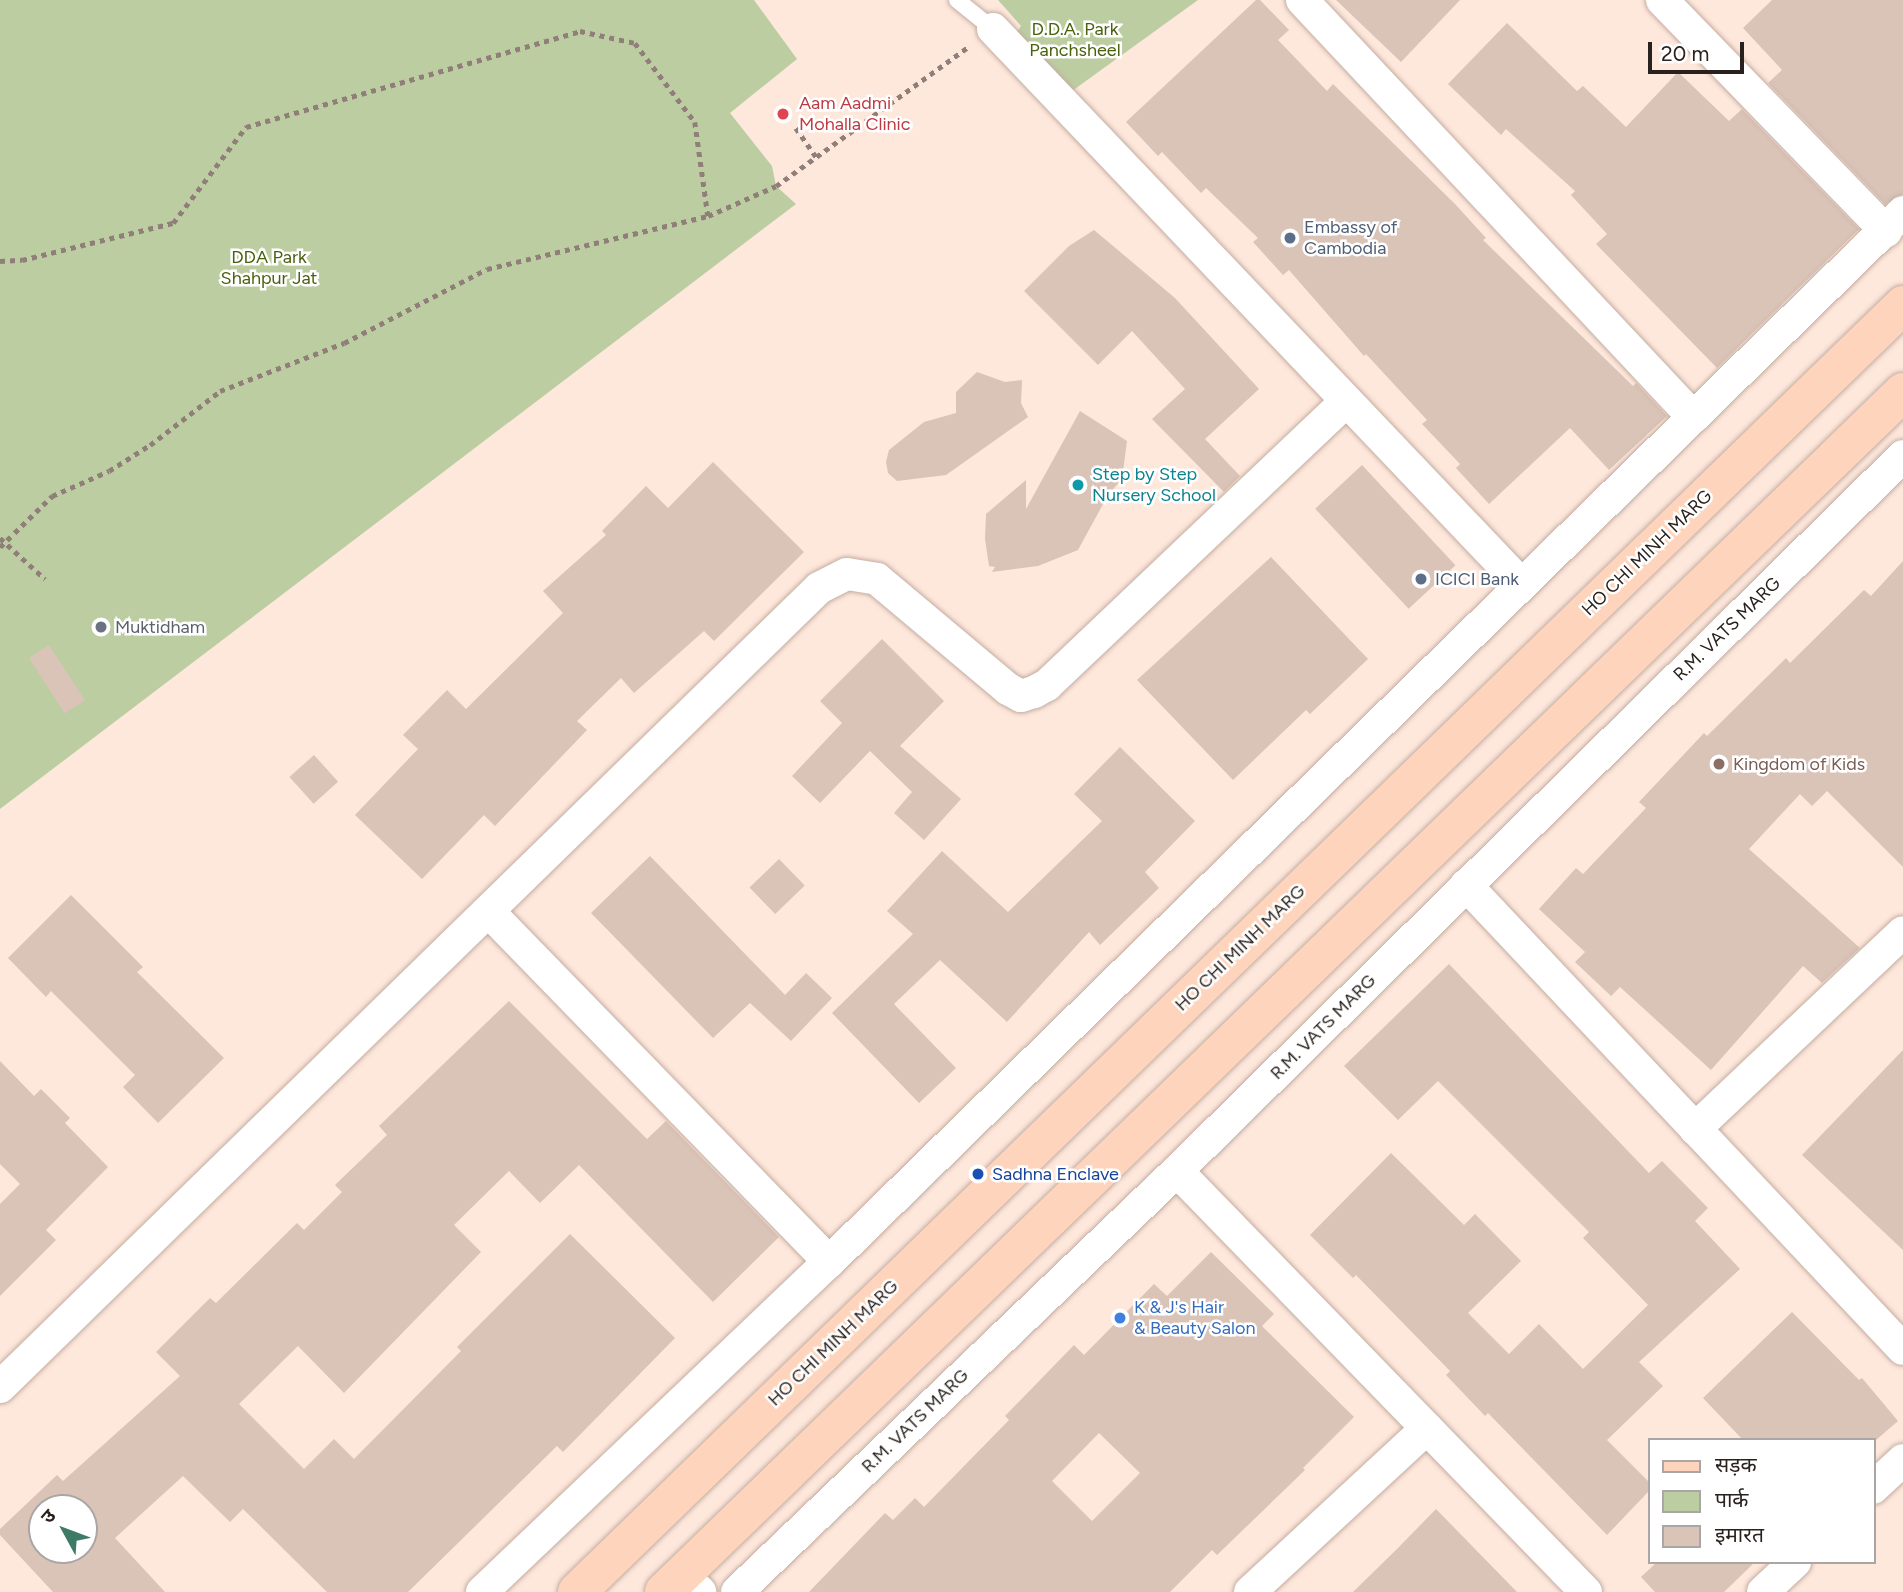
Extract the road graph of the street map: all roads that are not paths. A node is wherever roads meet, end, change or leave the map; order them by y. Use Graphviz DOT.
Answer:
graph roads {
  1 [pos="957,0"];
  2 [pos="1303,0"];
  3 [pos="1662,0"];
  4 [pos="993,29"];
  5 [pos="1895,221"];
  6 [pos="1903,305"];
  7 [pos="1903,392"];
  8 [pos="1345,402"];
  9 [pos="1693,416"];
  10 [pos="1903,456"];
  11 [pos="1520,583"];
  12 [pos="1465,885"];
  13 [pos="489,912"];
  14 [pos="1903,932"];
  15 [pos="1695,1129"];
  16 [pos="1177,1171"];
  17 [pos="829,1262"];
  18 [pos="1903,1349"];
  19 [pos="5,1373"];
  20 [pos="1427,1428"];
  21 [pos="1903,1460"];
  22 [pos="1875,1486"];
  23 [pos="1793,1564"];
  24 [pos="682,1586"];
  25 [pos="482,1592"];
  26 [pos="577,1592"];
  27 [pos="737,1592"];
  28 [pos="1250,1592"];
  29 [pos="1586,1592"];
  30 [pos="1763,1592"];
  1 -- 4 [label="lane"];
  2 -- 9 [label="street"];
  3 -- 5 [label="street"];
  4 -- 8 [label="street"];
  5 -- 9 [label="street"];
  6 -- 26 [label="main road, HO CHI MINH MARG"];
  7 -- 24 [label="main road"];
  8 -- 11 [label="street"];
  8 -- 13 [label="street"];
  9 -- 11 [label="street"];
  10 -- 12 [label="street, R.M. VATS MARG"];
  11 -- 17 [label="street"];
  12 -- 15 [label="street"];
  12 -- 16 [label="street, R.M. VATS MARG"];
  13 -- 17 [label="street"];
  13 -- 19 [label="street"];
  14 -- 15 [label="street"];
  15 -- 18 [label="street"];
  16 -- 20 [label="street"];
  16 -- 27 [label="street, R.M. VATS MARG"];
  17 -- 25 [label="street"];
  20 -- 28 [label="street"];
  20 -- 29 [label="street"];
  21 -- 22 [label="street"];
  23 -- 30 [label="street"];
}
